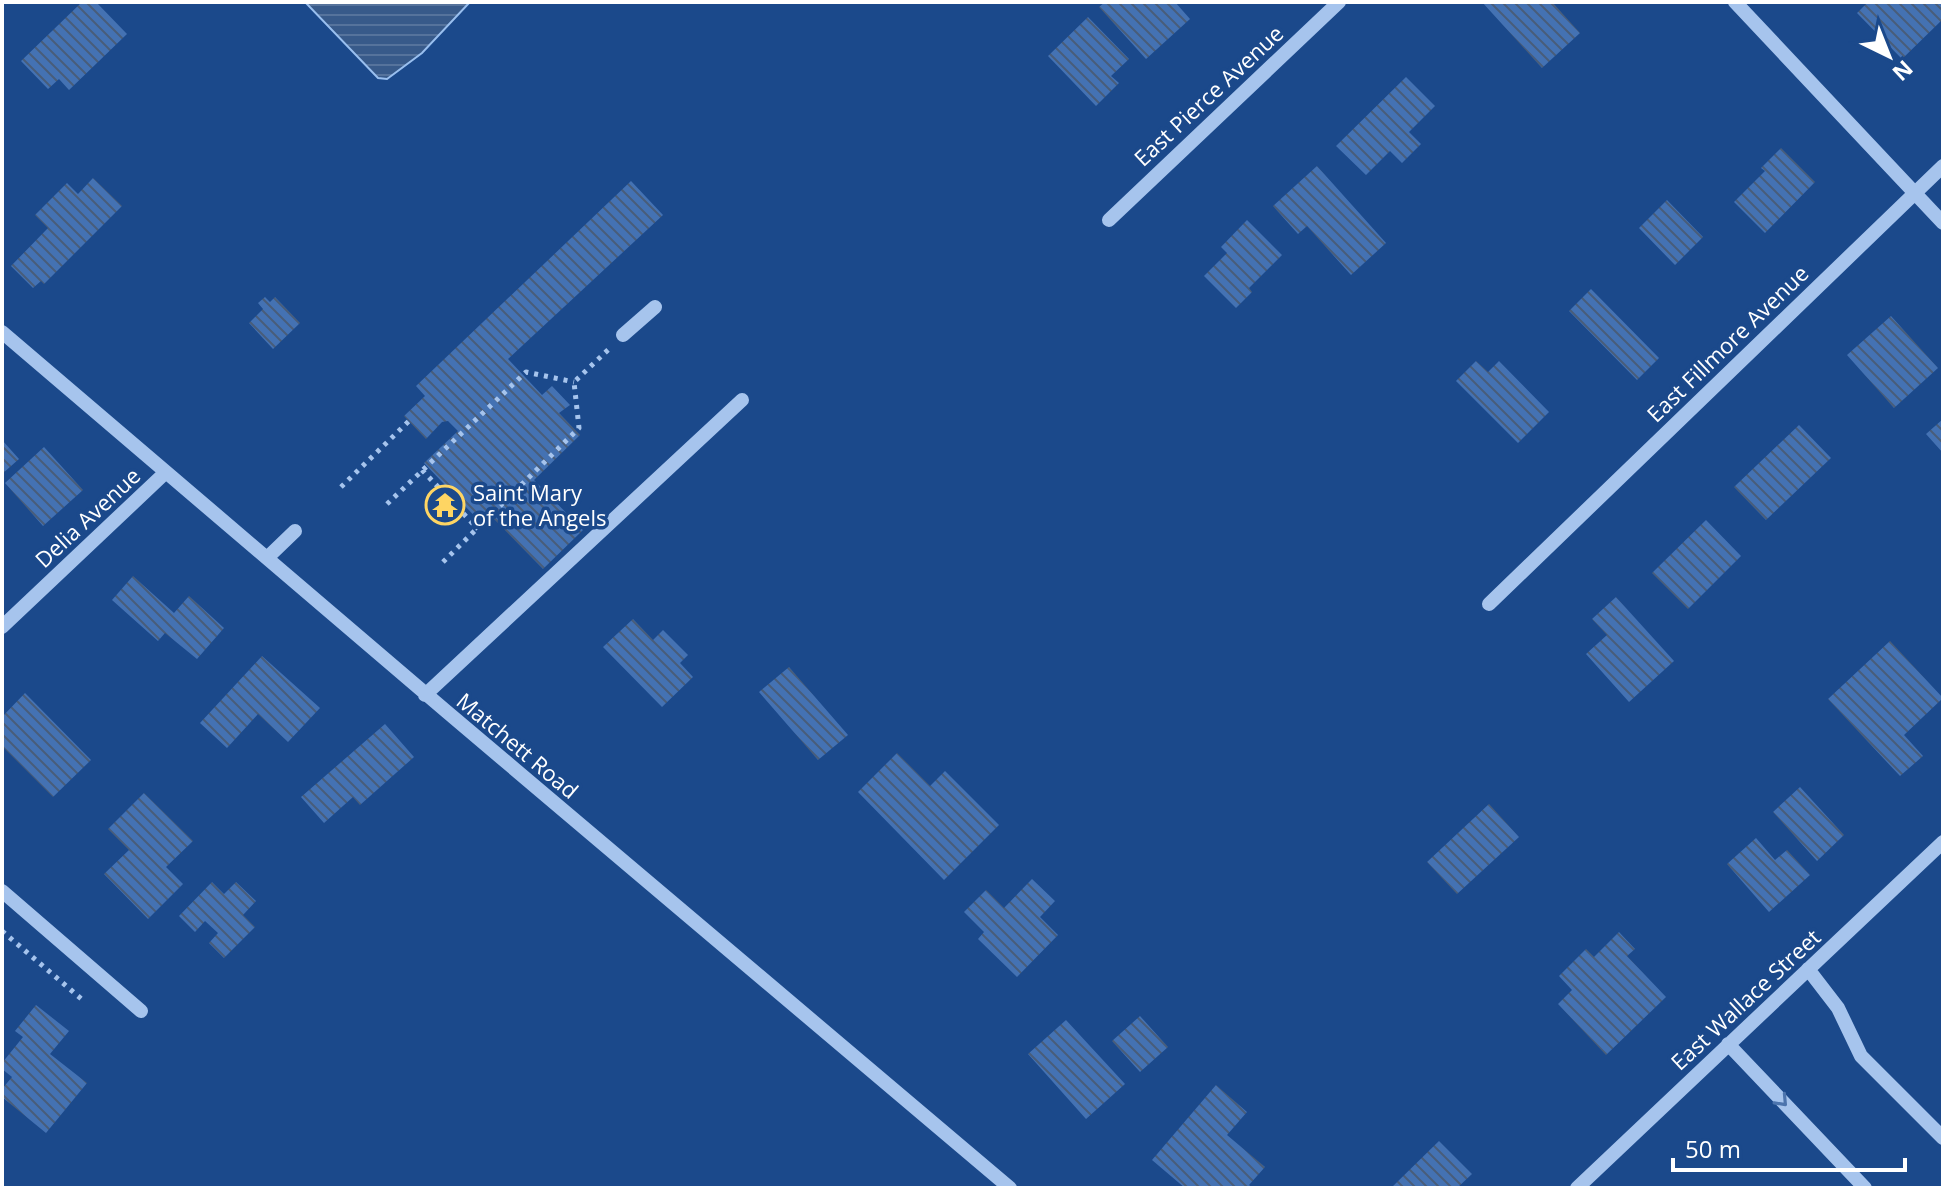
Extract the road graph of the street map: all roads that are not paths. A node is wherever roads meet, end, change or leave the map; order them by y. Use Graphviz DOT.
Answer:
graph roads {
  1 [pos="1339,2"];
  2 [pos="1735,2"];
  3 [pos="1943,166"];
  4 [pos="1915,192"];
  5 [pos="1109,220"];
  6 [pos="1943,223"];
  7 [pos="655,307"];
  8 [pos="2,332"];
  9 [pos="623,335"];
  10 [pos="742,400"];
  11 [pos="166,472"];
  12 [pos="295,531"];
  13 [pos="268,557"];
  14 [pos="1489,604"];
  15 [pos="2,627"];
  16 [pos="425,695"];
  17 [pos="1943,842"];
  18 [pos="2,891"];
  19 [pos="1808,969"];
  20 [pos="141,1011"];
  21 [pos="1728,1044"];
  22 [pos="1943,1138"];
  23 [pos="1010,1188"];
  24 [pos="1577,1188"];
  25 [pos="1865,1188"];
  1 -- 5 [label="street, East Pierce Avenue"];
  2 -- 4 [label="street"];
  3 -- 4 [label="street, East Fillmore Avenue"];
  4 -- 6 [label="street"];
  4 -- 14 [label="street, East Fillmore Avenue"];
  7 -- 9 [label="street"];
  8 -- 11 [label="street, Matchett Road"];
  10 -- 16 [label="street"];
  11 -- 13 [label="street, Matchett Road"];
  11 -- 15 [label="street, Delia Avenue"];
  12 -- 13 [label="street"];
  13 -- 16 [label="street, Matchett Road"];
  16 -- 23 [label="street, Matchett Road"];
  17 -- 19 [label="street, East Wallace Street"];
  18 -- 20 [label="street"];
  19 -- 21 [label="street, East Wallace Street"];
  19 -- 22 [label="street"];
  21 -- 24 [label="street, East Wallace Street"];
  21 -- 25 [label="street, one-way"];
}
